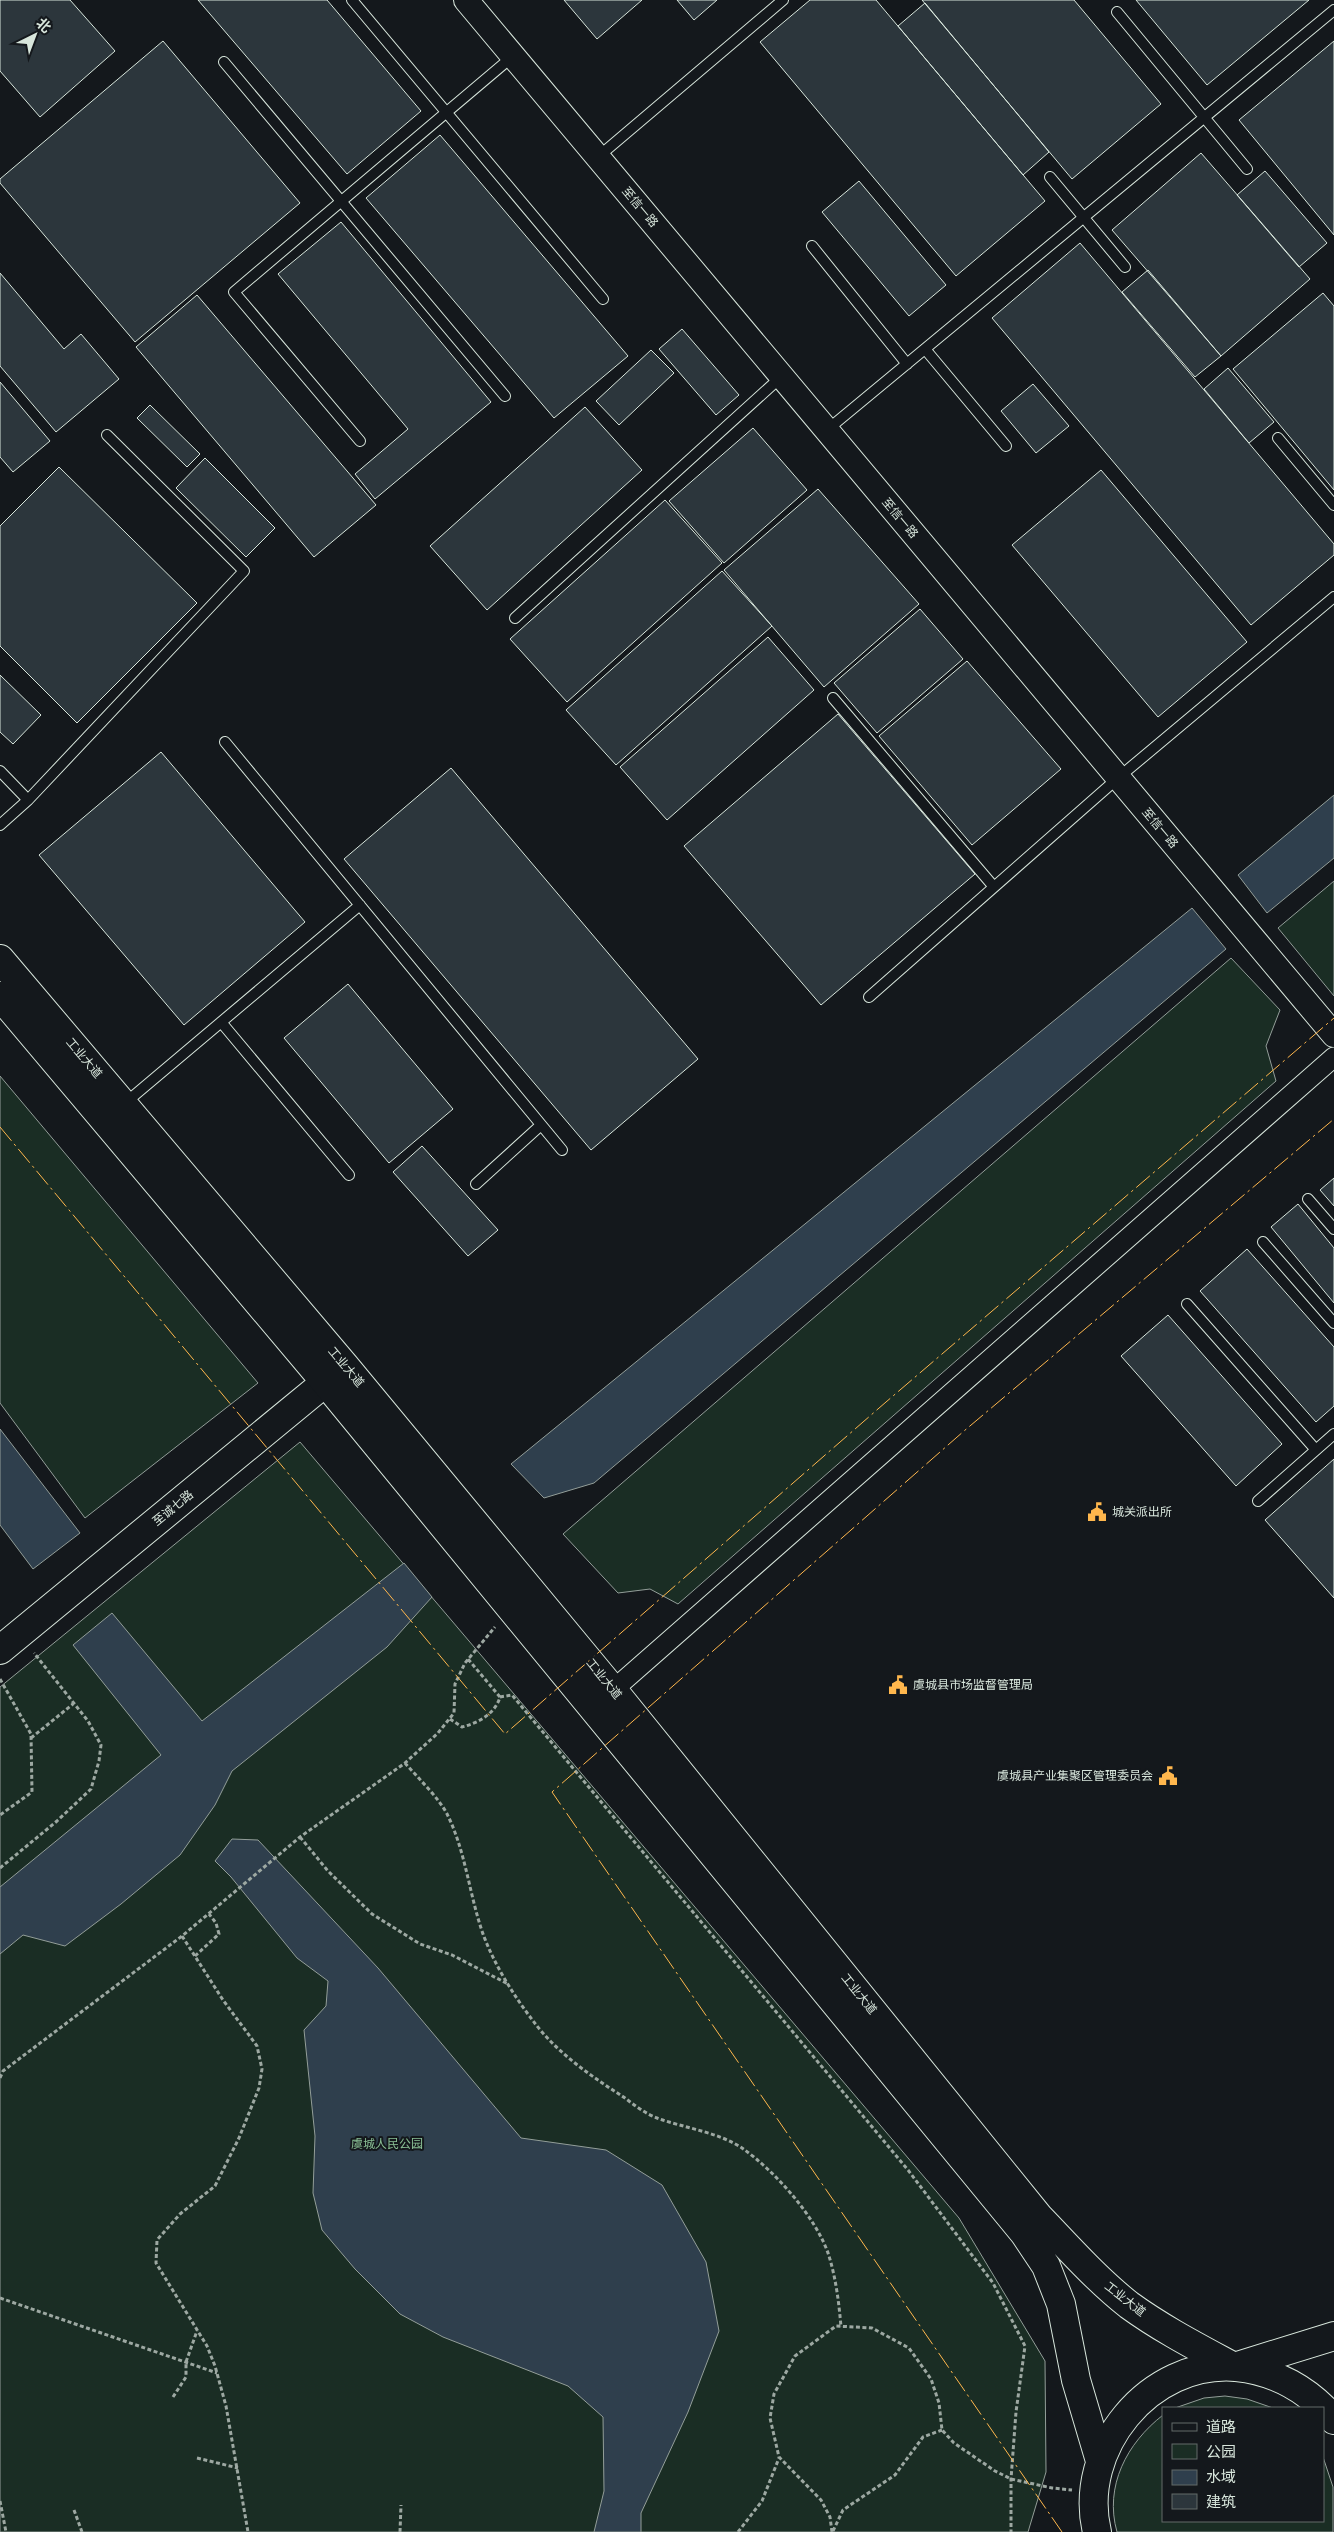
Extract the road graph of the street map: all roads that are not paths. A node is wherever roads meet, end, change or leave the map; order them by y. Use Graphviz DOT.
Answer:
graph roads {
  1 [pos="352,0"];
  2 [pos="466,0"];
  3 [pos="783,0"];
  4 [pos="1334,10"];
  5 [pos="1117,12"];
  6 [pos="513,56"];
  7 [pos="224,62"];
  8 [pos="446,112"];
  9 [pos="1204,118"];
  10 [pos="598,157"];
  11 [pos="1247,169"];
  12 [pos="1050,177"];
  13 [pos="341,201"];
  14 [pos="1084,217"];
  15 [pos="812,246"];
  16 [pos="1125,267"];
  17 [pos="603,298"];
  18 [pos="925,349"];
  19 [pos="907,364"];
  20 [pos="782,376"];
  21 [pos="505,396"];
  22 [pos="827,430"];
  23 [pos="107,435"];
  24 [pos="1278,438"];
  25 [pos="360,441"];
  26 [pos="1006,446"];
  27 [pos="1334,505"];
  28 [pos="1334,597"];
  29 [pos="515,618"];
  30 [pos="833,698"];
  31 [pos="225,742"];
  32 [pos="0,771"];
  33 [pos="1118,778"];
  34 [pos="28,800"];
  35 [pos="0,825"];
  36 [pos="994,887"];
  37 [pos="360,905"];
  38 [pos="0,959"];
  39 [pos="0,996"];
  40 [pos="870,997"];
  41 [pos="221,1022"];
  42 [pos="1334,1035"];
  43 [pos="1334,1057"];
  44 [pos="114,1112"];
  45 [pos="541,1124"];
  46 [pos="562,1150"];
  47 [pos="350,1175"];
  48 [pos="476,1184"];
  49 [pos="1308,1199"];
  50 [pos="1334,1229"];
  51 [pos="1263,1242"];
  52 [pos="1187,1304"];
  53 [pos="1334,1324"];
  54 [pos="336,1374"];
  55 [pos="1334,1434"];
  56 [pos="1316,1450"];
  57 [pos="1258,1501"];
  58 [pos="10,1642"];
  59 [pos="613,1690"];
  60 [pos="1334,2336"];
  61 [pos="1234,2367"];
  62 [pos="1321,2407"];
  63 [pos="1324,2410"];
  64 [pos="1334,2420"];
  65 [pos="1100,2461"];
  66 [pos="1097,2532"];
  1 -- 8 [label="lane"];
  2 -- 6 [label="street, 至信一路"];
  3 -- 10 [label="lane"];
  4 -- 9 [label="lane"];
  5 -- 9 [label="lane"];
  6 -- 8 [label="lane"];
  6 -- 10 [label="street, 至信一路"];
  7 -- 13 [label="lane"];
  8 -- 13 [label="lane"];
  8 -- 17 [label="lane"];
  9 -- 11 [label="lane"];
  9 -- 14 [label="lane"];
  10 -- 20 [label="street, 至信一路"];
  12 -- 14 [label="lane"];
  13 -- 21 [label="lane"];
  13 -- 25 [label="lane"];
  14 -- 16 [label="lane"];
  14 -- 18 [label="lane"];
  15 -- 19 [label="lane"];
  18 -- 19 [label="lane"];
  18 -- 26 [label="lane"];
  19 -- 22 [label="lane"];
  20 -- 22 [label="street, 至信一路"];
  20 -- 29 [label="lane"];
  22 -- 33 [label="street, 至信一路"];
  23 -- 34 [label="lane"];
  24 -- 27 [label="lane"];
  28 -- 33 [label="lane"];
  30 -- 36 [label="lane"];
  31 -- 37 [label="lane"];
  32 -- 34 [label="lane"];
  33 -- 36 [label="lane"];
  33 -- 42 [label="street, 至信一路"];
  34 -- 35 [label="lane"];
  36 -- 40 [label="lane"];
  37 -- 41 [label="lane"];
  37 -- 45 [label="lane"];
  38 -- 44 [label="main road, 工业大道"];
  39 -- 44 [label="main road"];
  41 -- 44 [label="lane"];
  41 -- 47 [label="lane"];
  43 -- 59 [label="street"];
  44 -- 54 [label="main road, 工业大道"];
  45 -- 46 [label="lane"];
  45 -- 48 [label="lane"];
  49 -- 50 [label="lane"];
  51 -- 53 [label="lane"];
  52 -- 56 [label="lane"];
  54 -- 58 [label="main road, 至诚七路"];
  54 -- 59 [label="main road, 工业大道"];
  54 -- 65 [label="main road"];
  55 -- 56 [label="lane"];
  56 -- 57 [label="lane"];
  59 -- 61 [label="main road, 工业大道"];
  60 -- 61 [label="main road"];
  61 -- 62 [label="main road"];
  61 -- 65 [label="main road"];
  63 -- 64 [label="main road"];
  65 -- 66 [label="main road"];
}
